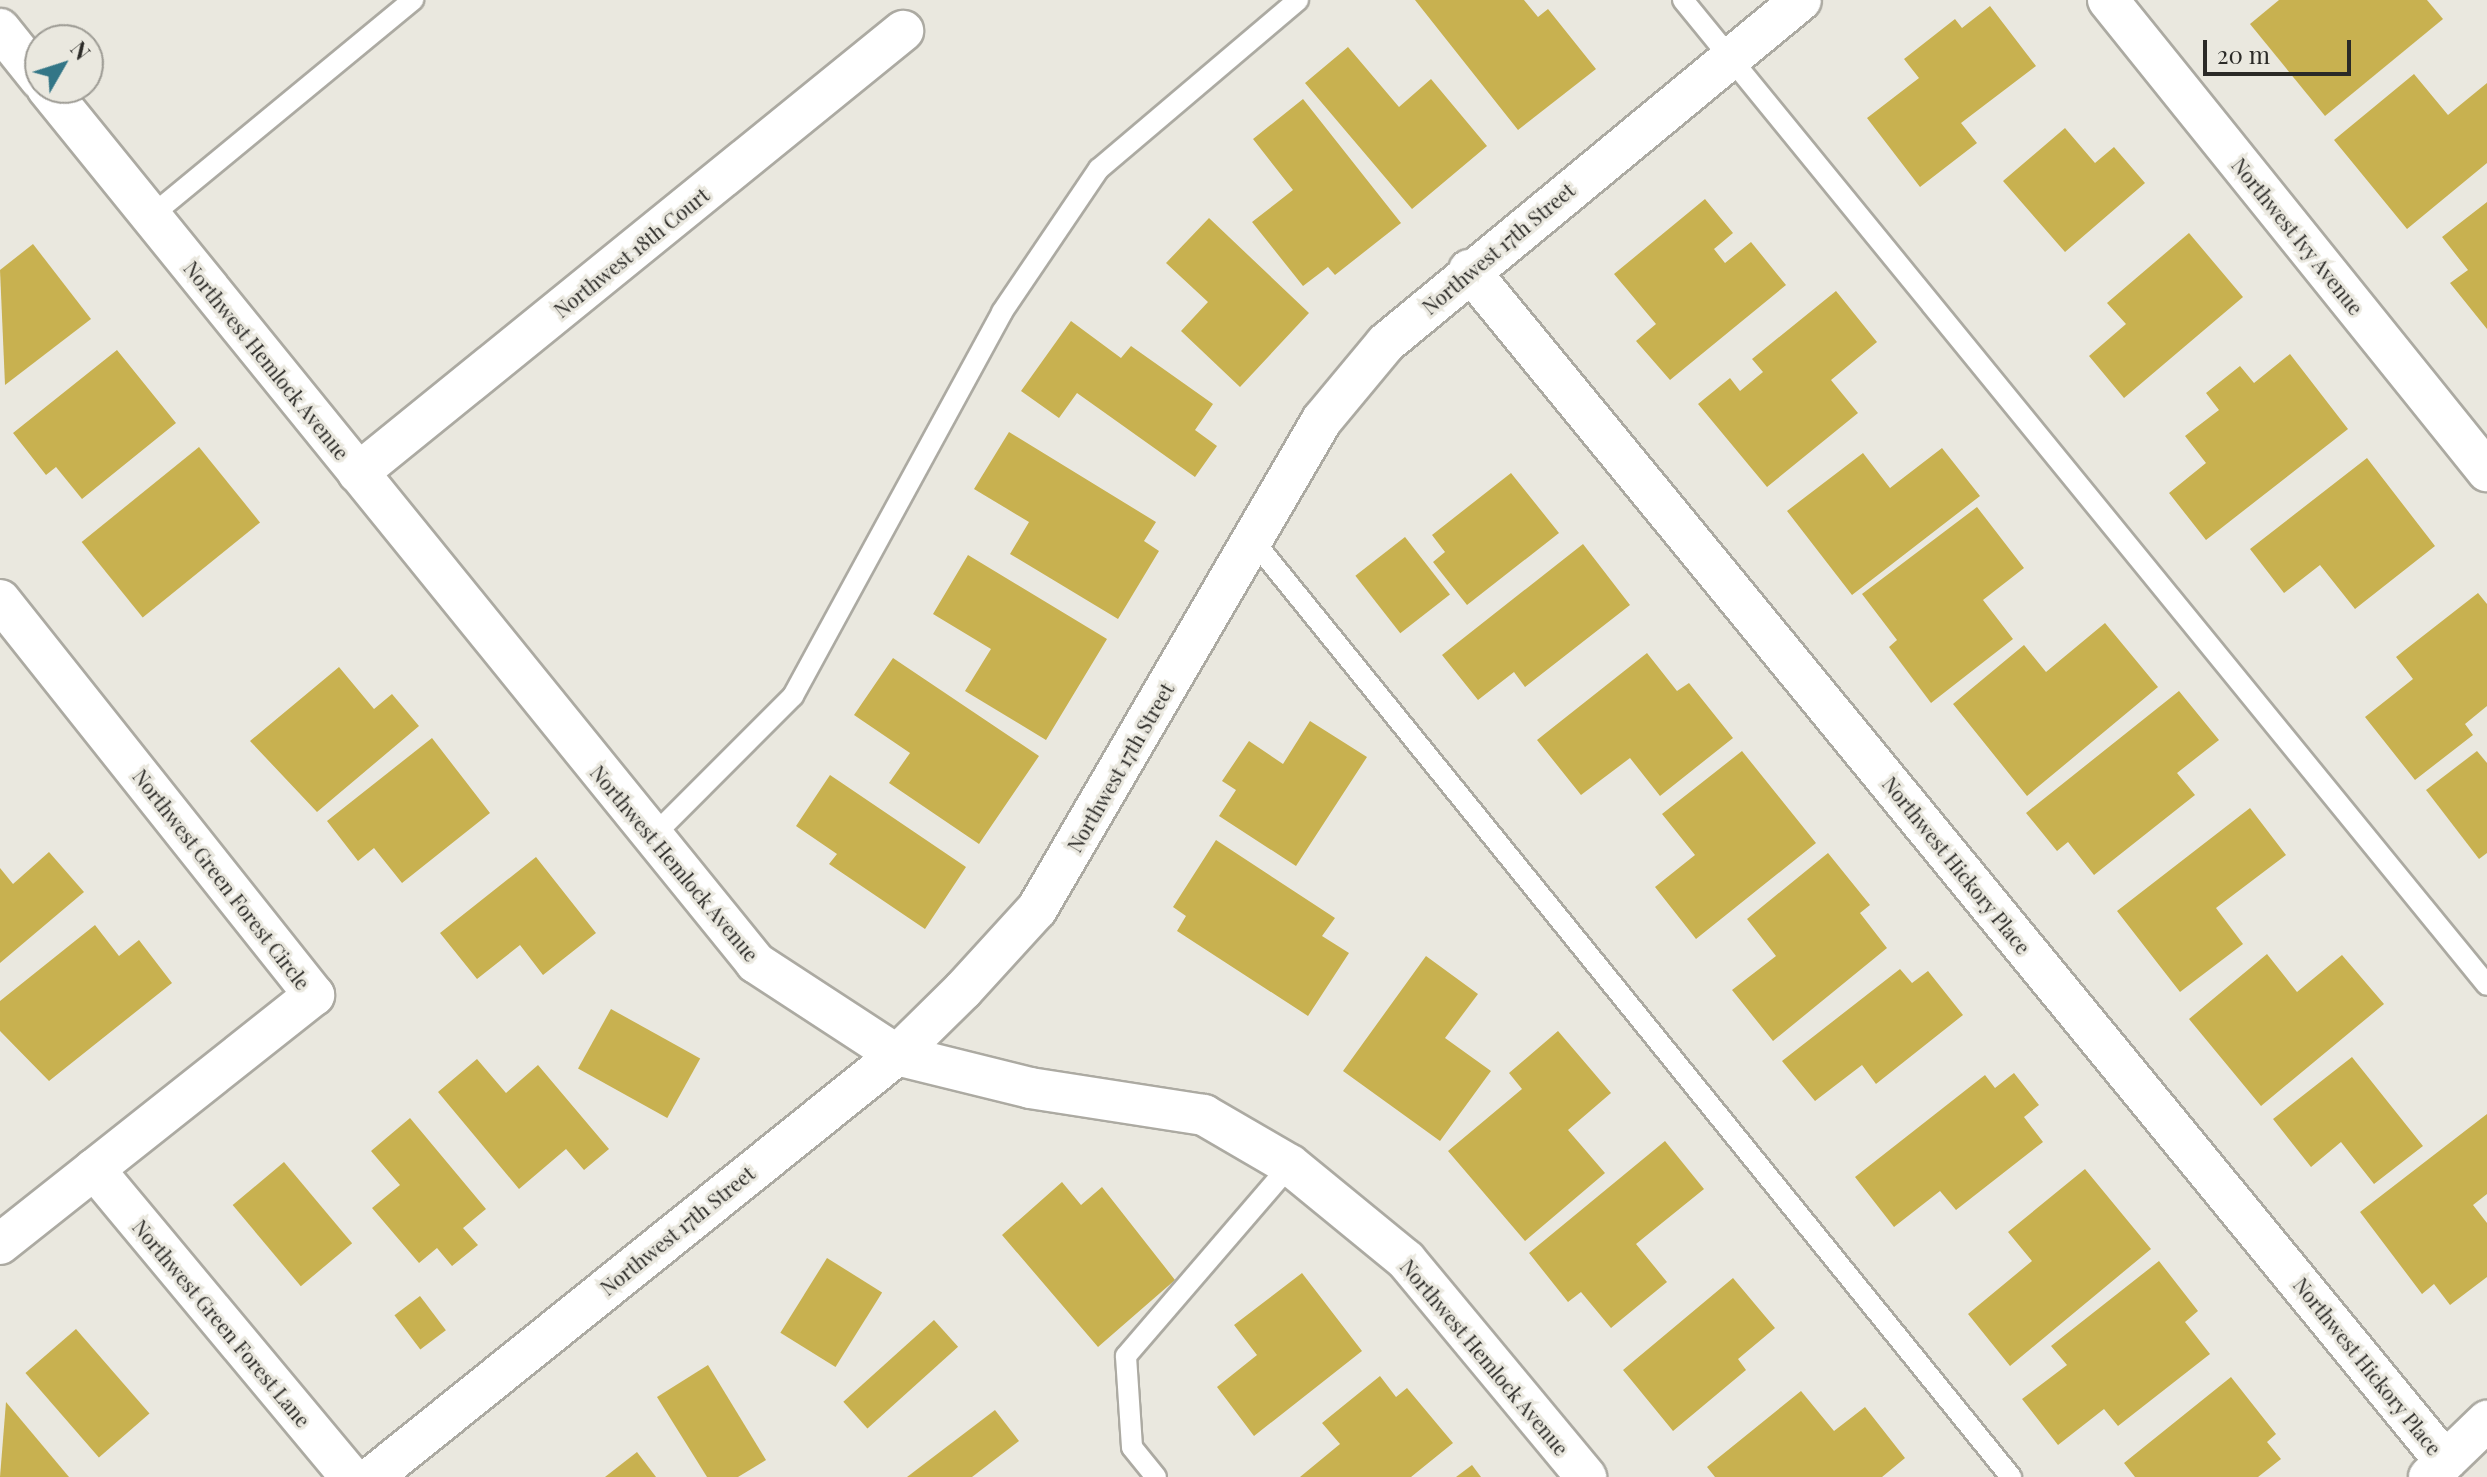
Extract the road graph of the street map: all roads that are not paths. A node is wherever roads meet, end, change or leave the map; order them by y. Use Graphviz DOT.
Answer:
graph roads {
  1 [pos="413,0"];
  2 [pos="1298,0"];
  3 [pos="1683,0"];
  4 [pos="1801,0"];
  5 [pos="2108,0"];
  6 [pos="0,29"];
  7 [pos="903,31"];
  8 [pos="1731,57"];
  9 [pos="24,59"];
  10 [pos="60,104"];
  11 [pos="151,216"];
  12 [pos="1469,270"];
  13 [pos="2487,471"];
  14 [pos="358,473"];
  15 [pos="1252,539"];
  16 [pos="0,600"];
  17 [pos="651,838"];
  18 [pos="2487,985"];
  19 [pos="897,1055"];
  20 [pos="1290,1165"];
  21 [pos="94,1169"];
  22 [pos="0,1244"];
  23 [pos="2487,1421"];
  24 [pos="2437,1469"];
  25 [pos="351,1477"];
  26 [pos="372,1477"];
  27 [pos="1156,1477"];
  28 [pos="1586,1477"];
  29 [pos="2011,1477"];
  1 -- 11 [label="lane"];
  2 -- 17 [label="lane"];
  3 -- 8 [label="lane"];
  4 -- 8 [label="street, Northwest 17th Street"];
  5 -- 13 [label="street, Northwest Ivy Avenue"];
  6 -- 9 [label="street"];
  7 -- 14 [label="street, Northwest 18th Court"];
  8 -- 12 [label="street, Northwest 17th Street"];
  8 -- 18 [label="lane"];
  10 -- 11 [label="street, Northwest Hemlock Avenue"];
  11 -- 14 [label="street, Northwest Hemlock Avenue"];
  12 -- 15 [label="street, Northwest 17th Street"];
  12 -- 24 [label="street, Northwest Hickory Place"];
  14 -- 17 [label="street, Northwest Hemlock Avenue"];
  15 -- 19 [label="street, Northwest 17th Street"];
  15 -- 29 [label="lane"];
  16 -- 21 [label="street, Northwest Green Forest Circle"];
  17 -- 19 [label="street, Northwest Hemlock Avenue"];
  19 -- 20 [label="street, Northwest Hemlock Avenue"];
  19 -- 26 [label="street, Northwest 17th Street"];
  20 -- 27 [label="lane"];
  20 -- 28 [label="street, Northwest Hemlock Avenue"];
  21 -- 22 [label="street, Northwest Green Forest Circle"];
  21 -- 25 [label="street, Northwest Green Forest Lane"];
  23 -- 24 [label="street"];
}
